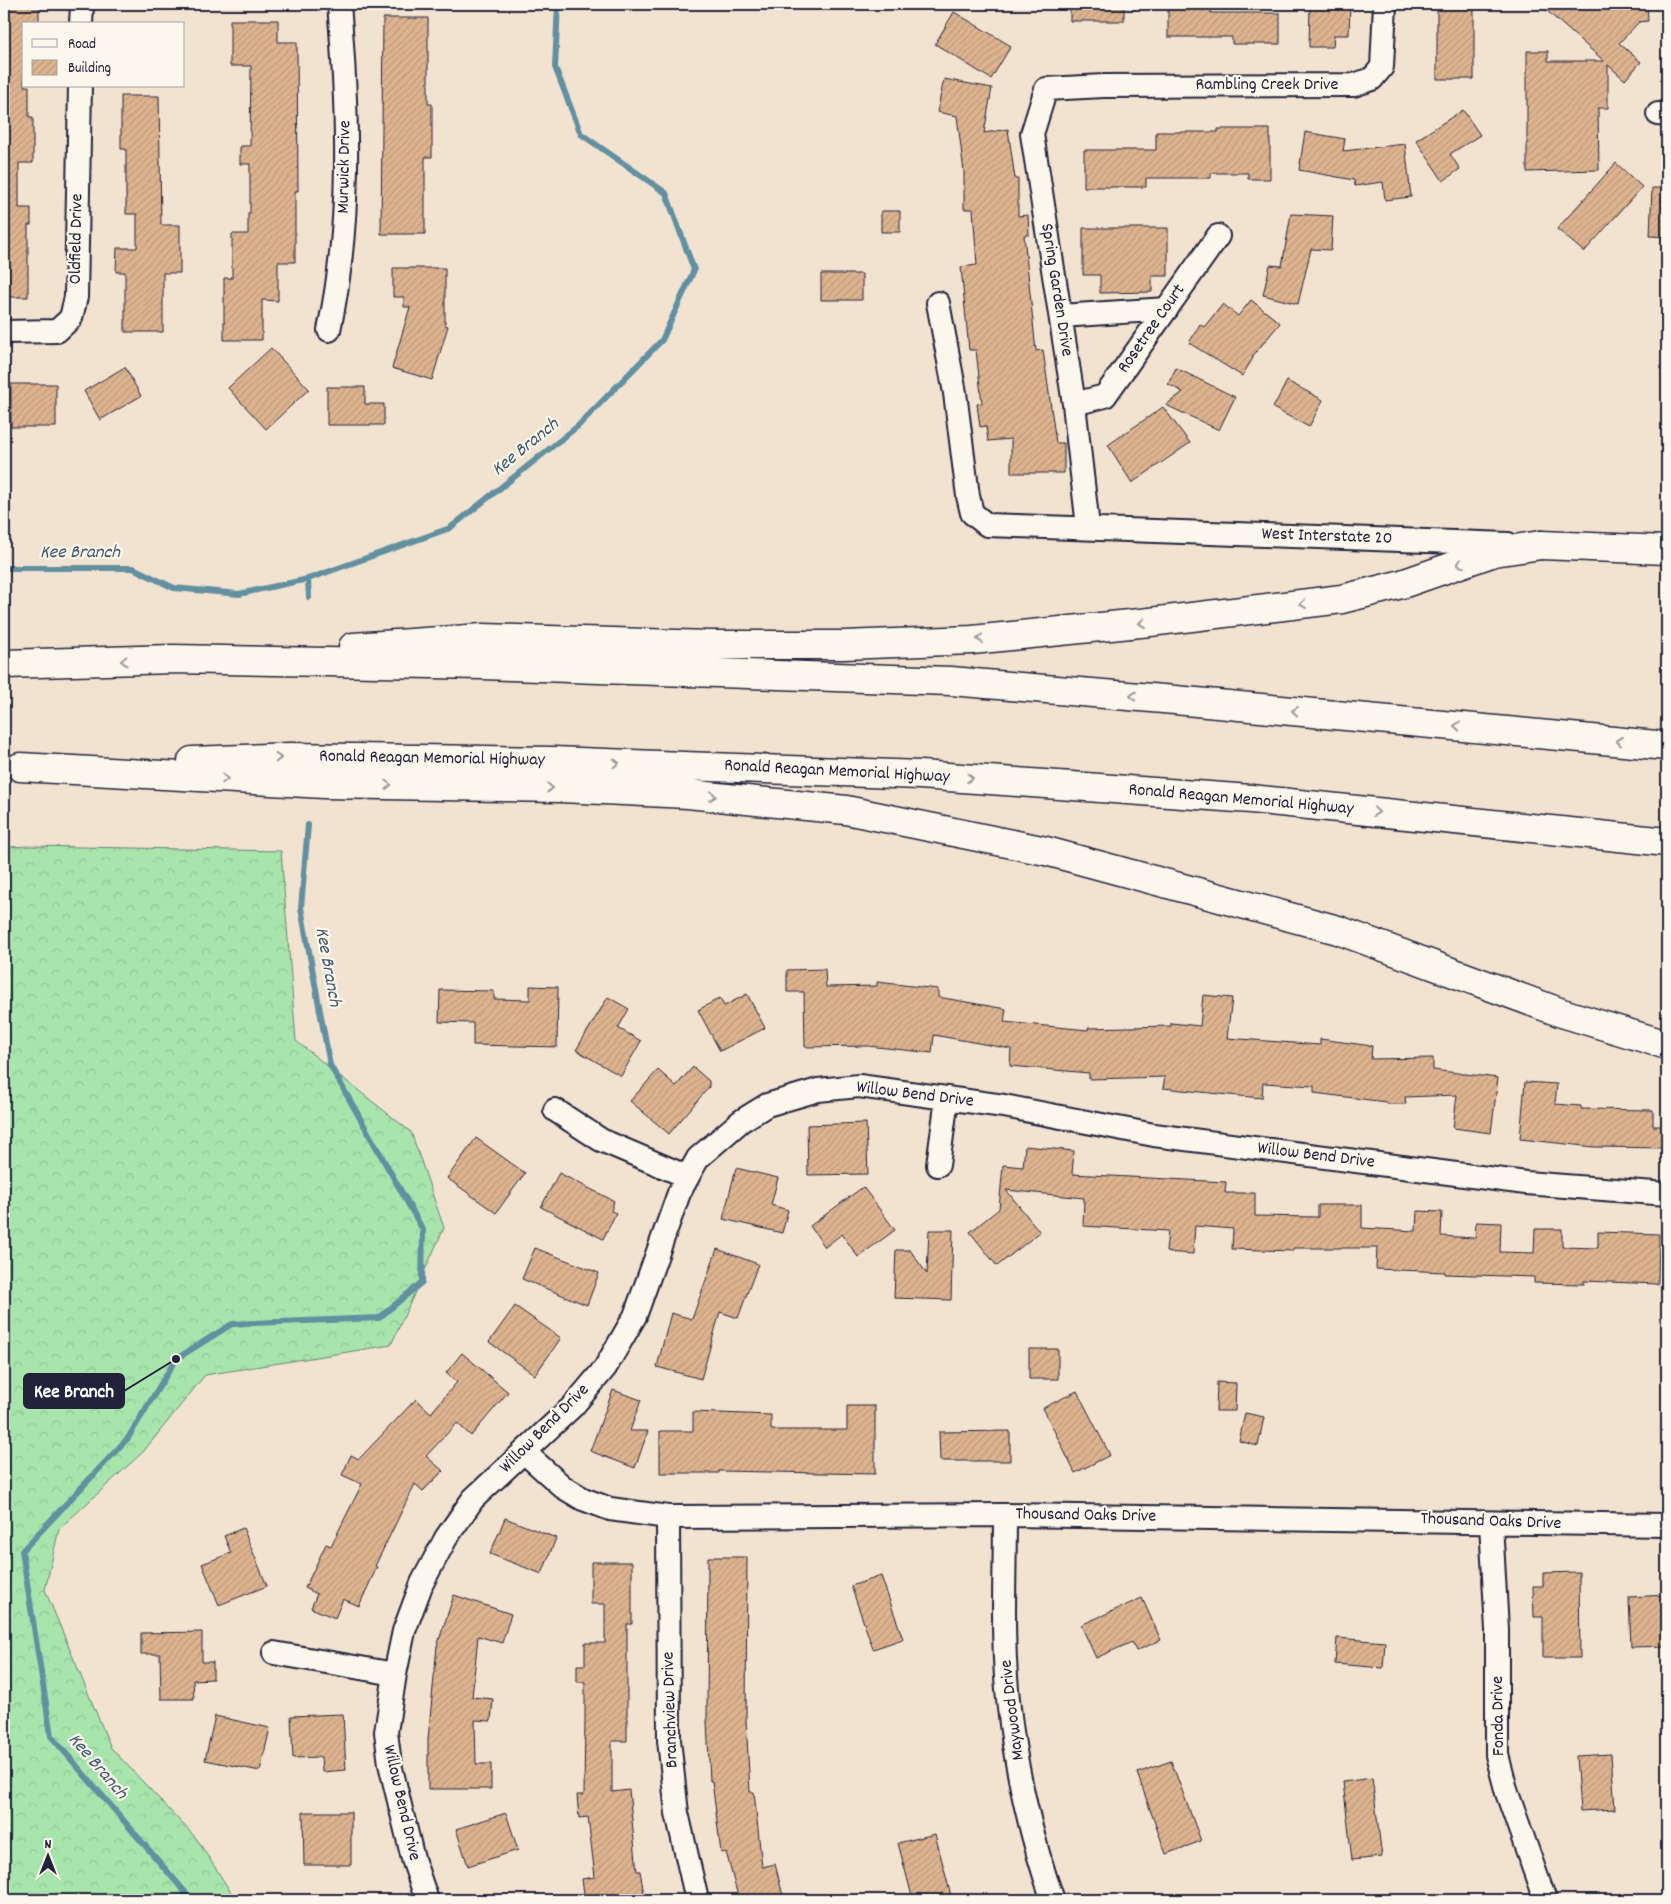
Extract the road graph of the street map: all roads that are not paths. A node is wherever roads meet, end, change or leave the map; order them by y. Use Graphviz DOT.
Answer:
graph roads {
  1 [pos="82,4"];
  2 [pos="339,4"];
  3 [pos="1385,4"];
  4 [pos="81,22"];
  5 [pos="1081,87"];
  6 [pos="80,88"];
  7 [pos="1218,236"];
  8 [pos="938,303"];
  9 [pos="1167,309"];
  10 [pos="1061,316"];
  11 [pos="329,330"];
  12 [pos="4,332"];
  13 [pos="1074,404"];
  14 [pos="1088,527"];
  15 [pos="1542,545"];
  16 [pos="1667,550"];
  17 [pos="173,660"];
  18 [pos="4,664"];
  19 [pos="1667,746"];
  20 [pos="12,767"];
  21 [pos="1667,842"];
  22 [pos="1667,1045"];
  23 [pos="947,1098"];
  24 [pos="555,1110"];
  25 [pos="938,1164"];
  26 [pos="688,1177"];
  27 [pos="1667,1194"];
  28 [pos="524,1452"];
  29 [pos="1005,1515"];
  30 [pos="668,1517"];
  31 [pos="1491,1524"];
  32 [pos="1667,1525"];
  33 [pos="274,1653"];
  34 [pos="395,1674"];
  35 [pos="427,1900"];
  36 [pos="697,1900"];
  37 [pos="1053,1900"];
  38 [pos="1545,1900"];
  1 -- 4 [label="street"];
  2 -- 11 [label="street, Murwick Drive"];
  3 -- 5 [label="street, Rambling Creek Drive"];
  5 -- 10 [label="street, Spring Garden Drive"];
  6 -- 12 [label="street, Oldfield Drive"];
  7 -- 9 [label="street, Rosetree Court"];
  8 -- 14 [label="street, West Interstate 20"];
  9 -- 10 [label="street"];
  9 -- 13 [label="street, Rosetree Court"];
  10 -- 13 [label="street, Spring Garden Drive"];
  13 -- 14 [label="street, Spring Garden Drive"];
  14 -- 15 [label="street, West Interstate 20"];
  15 -- 16 [label="main road, West Interstate 20"];
  15 -- 17 [label="main road, one-way"];
  17 -- 18 [label="main road, one-way"];
  19 -- 17 [label="main road, one-way"];
  20 -- 21 [label="main road, Ronald Reagan Memorial Highway, one-way"];
  20 -- 22 [label="main road, one-way"];
  23 -- 25 [label="street"];
  23 -- 26 [label="street, Willow Bend Drive"];
  23 -- 27 [label="street, Willow Bend Drive"];
  24 -- 26 [label="street"];
  26 -- 28 [label="street, Willow Bend Drive"];
  28 -- 30 [label="street, Thousand Oaks Drive"];
  28 -- 34 [label="street, Willow Bend Drive"];
  29 -- 30 [label="street, Thousand Oaks Drive"];
  29 -- 31 [label="street, Thousand Oaks Drive"];
  29 -- 37 [label="street, Maywood Drive"];
  30 -- 36 [label="street, Branchview Drive"];
  31 -- 32 [label="street, Thousand Oaks Drive"];
  31 -- 38 [label="street, Fonda Drive"];
  33 -- 34 [label="street"];
  34 -- 35 [label="street, Willow Bend Drive"];
}
